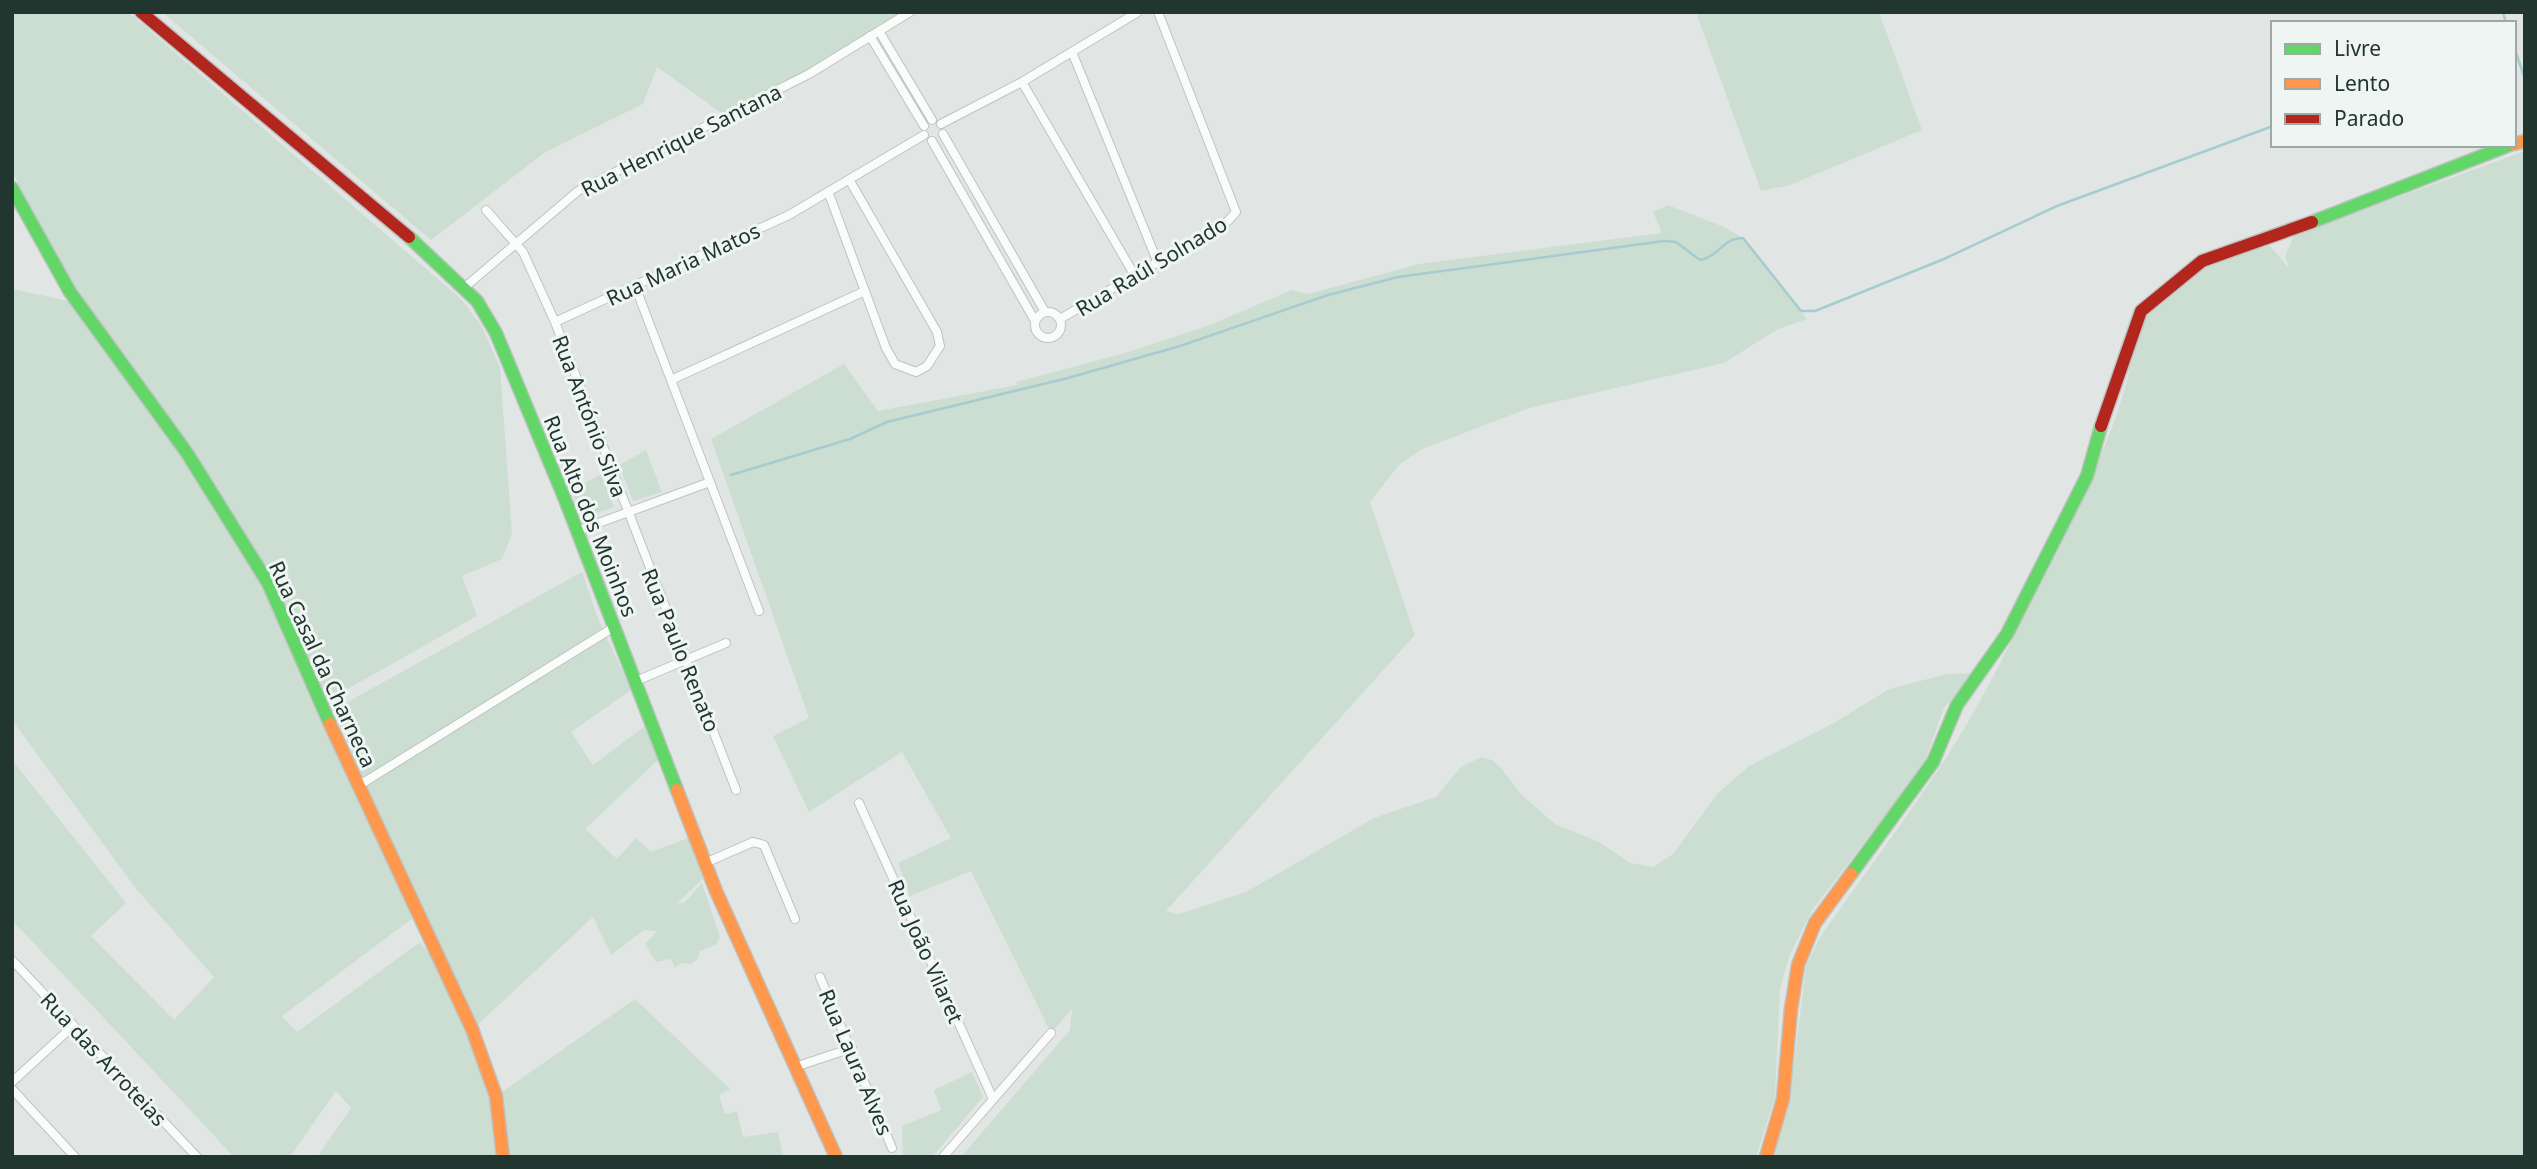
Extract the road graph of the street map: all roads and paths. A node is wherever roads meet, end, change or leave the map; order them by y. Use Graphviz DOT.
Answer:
graph roads {
  1 [pos="141,12"];
  2 [pos="910,12"];
  3 [pos="1138,12"];
  4 [pos="1158,12"];
  5 [pos="879,31"];
  6 [pos="870,36"];
  7 [pos="1072,52"];
  8 [pos="1022,82"];
  9 [pos="939,126"];
  10 [pos="924,130"];
  11 [pos="932,141"];
  12 [pos="2506,147"];
  13 [pos="850,181"];
  14 [pos="12,188"];
  15 [pos="829,194"];
  16 [pos="486,210"];
  17 [pos="515,243"];
  18 [pos="1158,263"];
  19 [pos="1135,276"];
  20 [pos="465,286"];
  21 [pos="635,286"];
  22 [pos="865,291"];
  23 [pos="1045,312"];
  24 [pos="1060,319"];
  25 [pos="1035,321"];
  26 [pos="555,322"];
  27 [pos="671,380"];
  28 [pos="710,482"];
  29 [pos="626,510"];
  30 [pos="577,531"];
  31 [pos="760,611"];
  32 [pos="614,626"];
  33 [pos="726,643"];
  34 [pos="685,661"];
  35 [pos="636,681"];
  36 [pos="358,786"];
  37 [pos="736,790"];
  38 [pos="859,803"];
  39 [pos="705,863"];
  40 [pos="795,919"];
  41 [pos="12,960"];
  42 [pos="820,977"];
  43 [pos="73,1026"];
  44 [pos="1051,1033"];
  45 [pos="852,1048"];
  46 [pos="794,1067"];
  47 [pos="12,1082"];
  48 [pos="12,1089"];
  49 [pos="993,1099"];
  50 [pos="892,1148"];
  51 [pos="75,1157"];
  52 [pos="197,1157"];
  53 [pos="503,1157"];
  54 [pos="836,1157"];
  55 [pos="943,1157"];
  56 [pos="1766,1157"];
  1 -- 20 [label="street, Rua Alto dos Moinhos"];
  2 -- 5 [label="street, Rua Henrique Santana"];
  3 -- 7 [label="street"];
  4 -- 18 [label="street, Rua Raúl Solnado"];
  5 -- 6 [label="street, Rua Henrique Santana"];
  5 -- 9 [label="street"];
  6 -- 10 [label="street"];
  6 -- 17 [label="street, Rua Henrique Santana"];
  7 -- 8 [label="street"];
  7 -- 18 [label="street"];
  8 -- 9 [label="street"];
  8 -- 19 [label="street"];
  9 -- 10 [label="street, Rua Maria Matos"];
  9 -- 11 [label="street"];
  9 -- 23 [label="street"];
  10 -- 11 [label="street"];
  10 -- 13 [label="street, Rua Maria Matos"];
  11 -- 25 [label="street"];
  12 -- 56 [label="street"];
  13 -- 15 [label="street, Rua Maria Matos"];
  13 -- 22 [label="street"];
  14 -- 36 [label="street, Rua Casal da Charneca"];
  15 -- 21 [label="street, Rua Maria Matos"];
  15 -- 22 [label="street"];
  16 -- 17 [label="street"];
  17 -- 20 [label="street, Rua Henrique Santana"];
  17 -- 26 [label="street"];
  18 -- 19 [label="street, Rua Raúl Solnado"];
  19 -- 24 [label="street, Rua Raúl Solnado"];
  20 -- 30 [label="street, Rua Alto dos Moinhos"];
  21 -- 26 [label="street, Rua Maria Matos"];
  21 -- 27 [label="street"];
  22 -- 27 [label="street"];
  23 -- 24 [label="street"];
  23 -- 25 [label="street"];
  24 -- 25 [label="street"];
  26 -- 29 [label="street, Rua António Silva"];
  27 -- 28 [label="street"];
  28 -- 29 [label="street"];
  28 -- 31 [label="street"];
  29 -- 30 [label="street"];
  29 -- 34 [label="street, Rua Paulo Renato"];
  30 -- 32 [label="street, Rua Alto dos Moinhos"];
  32 -- 35 [label="street, Rua Alto dos Moinhos"];
  32 -- 36 [label="street"];
  33 -- 34 [label="street"];
  34 -- 35 [label="street"];
  34 -- 37 [label="street, Rua Paulo Renato"];
  35 -- 39 [label="street, Rua Alto dos Moinhos"];
  36 -- 53 [label="street, Rua Casal da Charneca"];
  38 -- 49 [label="street, Rua João Vilaret"];
  39 -- 40 [label="street"];
  39 -- 46 [label="street, Rua Alto dos Moinhos"];
  41 -- 43 [label="street, Rua das Arroteias"];
  42 -- 45 [label="street, Rua Laura Alves"];
  43 -- 47 [label="street"];
  43 -- 52 [label="street, Rua das Arroteias"];
  44 -- 49 [label="street"];
  45 -- 46 [label="street"];
  45 -- 50 [label="street, Rua Laura Alves"];
  46 -- 54 [label="street, Rua Alto dos Moinhos"];
  48 -- 51 [label="street"];
  49 -- 55 [label="street"];
}
